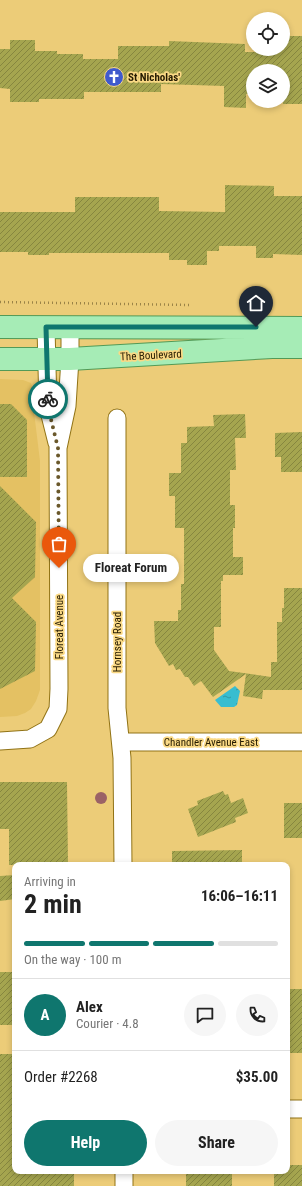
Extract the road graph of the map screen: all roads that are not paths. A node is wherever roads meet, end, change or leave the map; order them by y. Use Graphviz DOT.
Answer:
graph roads {
  1 [pos="0,327"];
  2 [pos="46,327"];
  3 [pos="70,327"];
  4 [pos="302,328"];
  5 [pos="302,347"];
  6 [pos="0,359"];
  7 [pos="46,359"];
  8 [pos="70,359"];
  9 [pos="117,418"];
  10 [pos="58,448"];
  11 [pos="0,741"];
  12 [pos="121,742"];
  13 [pos="302,742"];
  14 [pos="123,862"];
  15 [pos="290,1109"];
  16 [pos="302,1109"];
  17 [pos="124,1174"];
  18 [pos="124,1186"];
  1 -- 2 [label="main road"];
  2 -- 3 [label="main road"];
  2 -- 7 [label="street, Floreat Avenue"];
  3 -- 4 [label="main road"];
  3 -- 8 [label="street, Floreat Avenue"];
  5 -- 8 [label="main road, The Boulevard"];
  6 -- 7 [label="main road, The Boulevard"];
  7 -- 8 [label="main road, The Boulevard"];
  7 -- 10 [label="street, Floreat Avenue"];
  8 -- 10 [label="street, Floreat Avenue"];
  9 -- 12 [label="street, Hornsey Road"];
  10 -- 11 [label="street, Floreat Avenue"];
  12 -- 13 [label="street, Chandler Avenue East"];
  12 -- 14 [label="street, Hornsey Road"];
  15 -- 16 [label="street"];
  17 -- 18 [label="street"];
}
